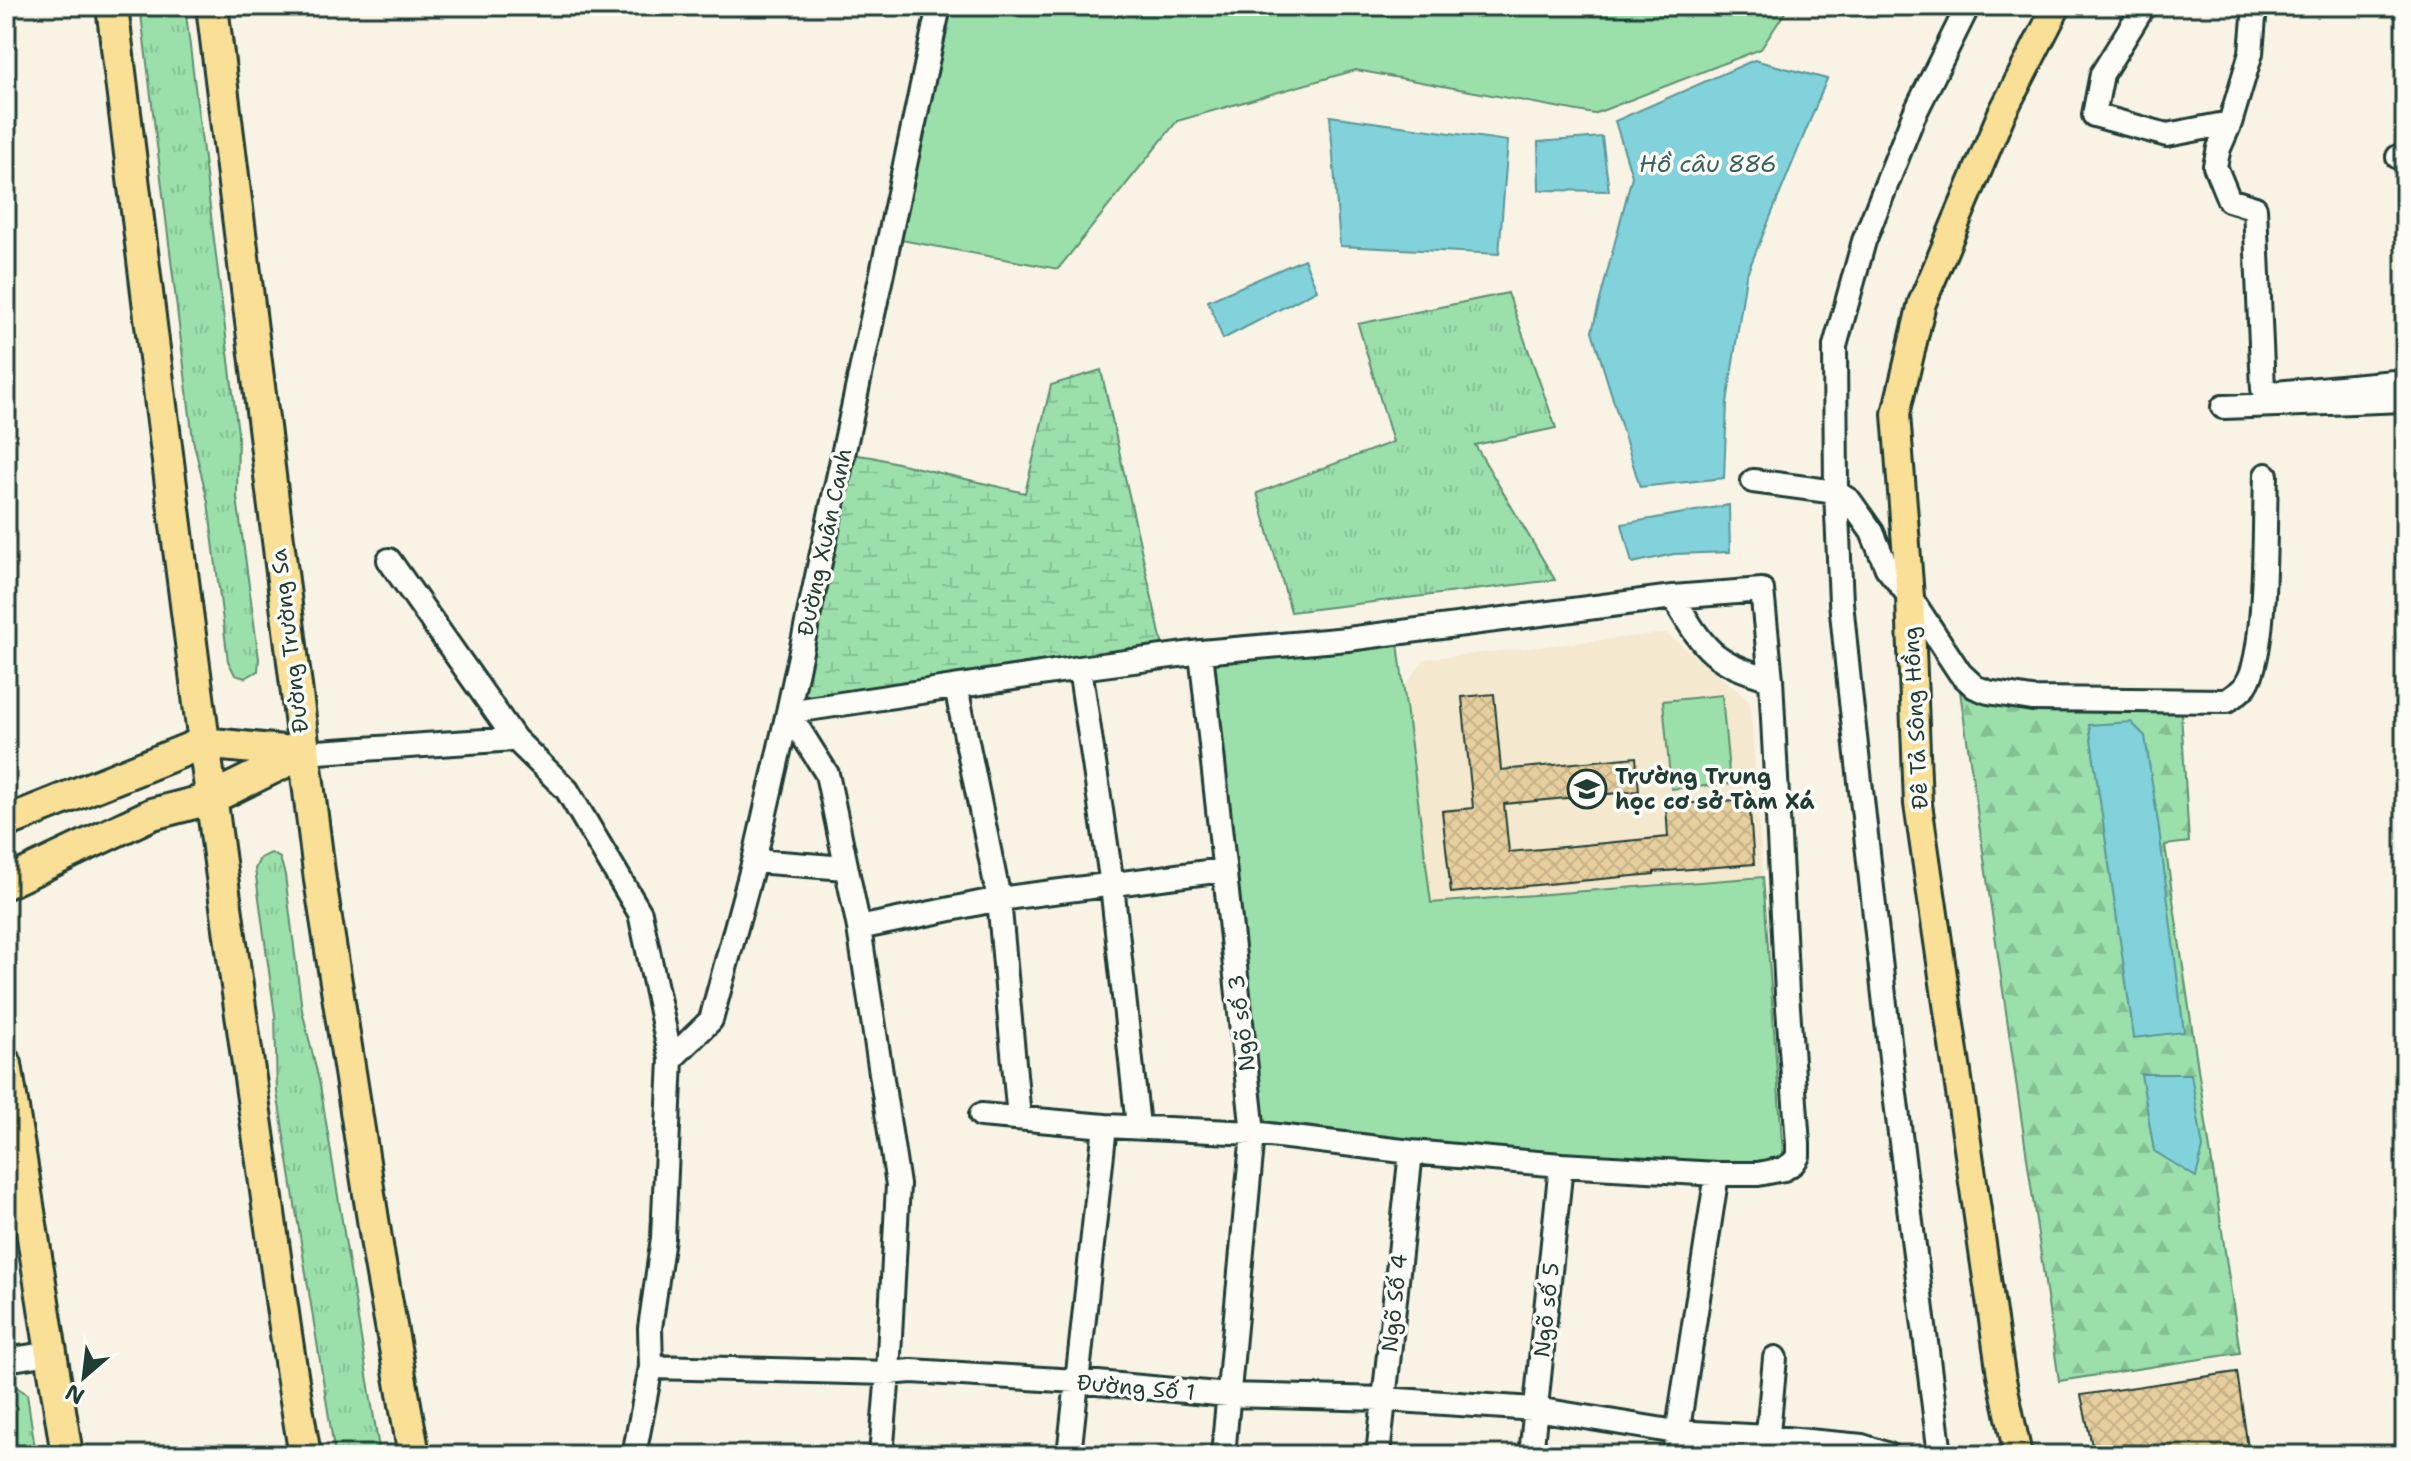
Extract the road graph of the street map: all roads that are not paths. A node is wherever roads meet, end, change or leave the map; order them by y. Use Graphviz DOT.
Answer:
graph roads {
  1 [pos="112,6"];
  2 [pos="212,6"];
  3 [pos="939,6"];
  4 [pos="1968,6"];
  5 [pos="2057,6"];
  6 [pos="2144,6"];
  7 [pos="2255,6"];
  8 [pos="2230,123"];
  9 [pos="2405,381"];
  10 [pos="2405,400"];
  11 [pos="2223,407"];
  12 [pos="2266,475"];
  13 [pos="1753,481"];
  14 [pos="1836,492"];
  15 [pos="389,560"];
  16 [pos="1673,597"];
  17 [pos="1910,597"];
  18 [pos="1201,652"];
  19 [pos="1080,668"];
  20 [pos="1771,679"];
  21 [pos="956,687"];
  22 [pos="788,712"];
  23 [pos="515,739"];
  24 [pos="203,743"];
  25 [pos="303,753"];
  26 [pos="210,799"];
  27 [pos="6,822"];
  28 [pos="754,861"];
  29 [pos="846,868"];
  30 [pos="1223,870"];
  31 [pos="6,883"];
  32 [pos="1112,885"];
  33 [pos="999,899"];
  34 [pos="859,928"];
  35 [pos="671,1059"];
  36 [pos="6,1064"];
  37 [pos="981,1115"];
  38 [pos="1019,1118"];
  39 [pos="11,1125"];
  40 [pos="1105,1126"];
  41 [pos="1138,1126"];
  42 [pos="1253,1133"];
  43 [pos="1411,1152"];
  44 [pos="1561,1165"];
  45 [pos="1717,1174"];
  46 [pos="278,1271"];
  47 [pos="382,1274"];
  48 [pos="51,1353"];
  49 [pos="1775,1358"];
  50 [pos="6,1360"];
  51 [pos="651,1367"];
  52 [pos="888,1373"];
  53 [pos="1076,1381"];
  54 [pos="1228,1395"];
  55 [pos="1383,1399"];
  56 [pos="1536,1409"];
  57 [pos="1676,1432"];
  58 [pos="1766,1446"];
  59 [pos="1818,1448"];
  60 [pos="67,1455"];
  61 [pos="286,1455"];
  62 [pos="305,1455"];
  63 [pos="414,1455"];
  64 [pos="429,1455"];
  65 [pos="634,1455"];
  66 [pos="881,1455"];
  67 [pos="1069,1455"];
  68 [pos="1223,1455"];
  69 [pos="1378,1455"];
  70 [pos="1531,1455"];
  71 [pos="1674,1455"];
  72 [pos="1889,1455"];
  73 [pos="1940,1455"];
  74 [pos="2018,1455"];
  1 -- 24 [label="highway"];
  2 -- 25 [label="highway, Đường Trường Sa"];
  3 -- 22 [label="street, Đường Xuân Canh"];
  4 -- 14 [label="street"];
  5 -- 17 [label="main road, Đê Tả Sông Hồng"];
  6 -- 8 [label="street"];
  7 -- 8 [label="street"];
  8 -- 9 [label="street"];
  10 -- 11 [label="street"];
  12 -- 17 [label="street"];
  13 -- 14 [label="street"];
  14 -- 17 [label="street"];
  14 -- 73 [label="street"];
  15 -- 23 [label="street"];
  16 -- 18 [label="street"];
  16 -- 20 [label="street"];
  16 -- 20 [label="street"];
  17 -- 74 [label="main road, Đê Tả Sông Hồng"];
  18 -- 19 [label="street"];
  18 -- 30 [label="street, Ngõ số 3"];
  19 -- 21 [label="street"];
  19 -- 32 [label="street"];
  20 -- 45 [label="street"];
  21 -- 22 [label="street"];
  21 -- 33 [label="street"];
  22 -- 28 [label="street, Đường Xuân Canh"];
  22 -- 29 [label="street"];
  23 -- 25 [label="street"];
  23 -- 35 [label="street"];
  24 -- 25 [label="highway"];
  24 -- 26 [label="highway"];
  24 -- 27 [label="highway"];
  25 -- 26 [label="highway"];
  25 -- 47 [label="highway, Đường Trường Sa"];
  26 -- 31 [label="highway"];
  26 -- 46 [label="highway"];
  28 -- 29 [label="street"];
  28 -- 35 [label="street, Đường Xuân Canh"];
  29 -- 34 [label="street"];
  30 -- 32 [label="street"];
  30 -- 42 [label="street, Ngõ số 3"];
  32 -- 33 [label="street"];
  32 -- 41 [label="street"];
  33 -- 34 [label="street"];
  33 -- 38 [label="street"];
  34 -- 52 [label="street"];
  35 -- 51 [label="street"];
  36 -- 39 [label="highway"];
  37 -- 38 [label="street"];
  38 -- 40 [label="street"];
  39 -- 48 [label="highway"];
  40 -- 41 [label="street"];
  40 -- 53 [label="street"];
  41 -- 42 [label="street"];
  42 -- 43 [label="street"];
  42 -- 54 [label="street, Ngõ số 3"];
  43 -- 44 [label="street"];
  43 -- 55 [label="street, Ngõ Số 4"];
  44 -- 45 [label="street"];
  44 -- 56 [label="street, Ngõ số 5"];
  45 -- 57 [label="street"];
  46 -- 61 [label="highway"];
  46 -- 62 [label="highway"];
  47 -- 63 [label="highway, Đường Trường Sa"];
  47 -- 64 [label="highway, Đường Trường Sa"];
  48 -- 50 [label="street"];
  48 -- 60 [label="highway"];
  49 -- 58 [label="street"];
  51 -- 52 [label="street, Đường Số 1"];
  51 -- 65 [label="street"];
  52 -- 53 [label="street, Đường Số 1"];
  52 -- 66 [label="street"];
  53 -- 54 [label="street, Đường Số 1"];
  53 -- 67 [label="street"];
  54 -- 55 [label="street, Đường Số 1"];
  54 -- 68 [label="street"];
  55 -- 56 [label="street, Đường Số 1"];
  55 -- 69 [label="street, Ngõ Số 4"];
  56 -- 57 [label="street, Đường Số 1"];
  56 -- 70 [label="street, Ngõ số 5"];
  57 -- 58 [label="street, Đường Số 1"];
  57 -- 71 [label="street"];
  58 -- 59 [label="street, Đường Số 1"];
  59 -- 72 [label="street, Đường Số 1"];
}
